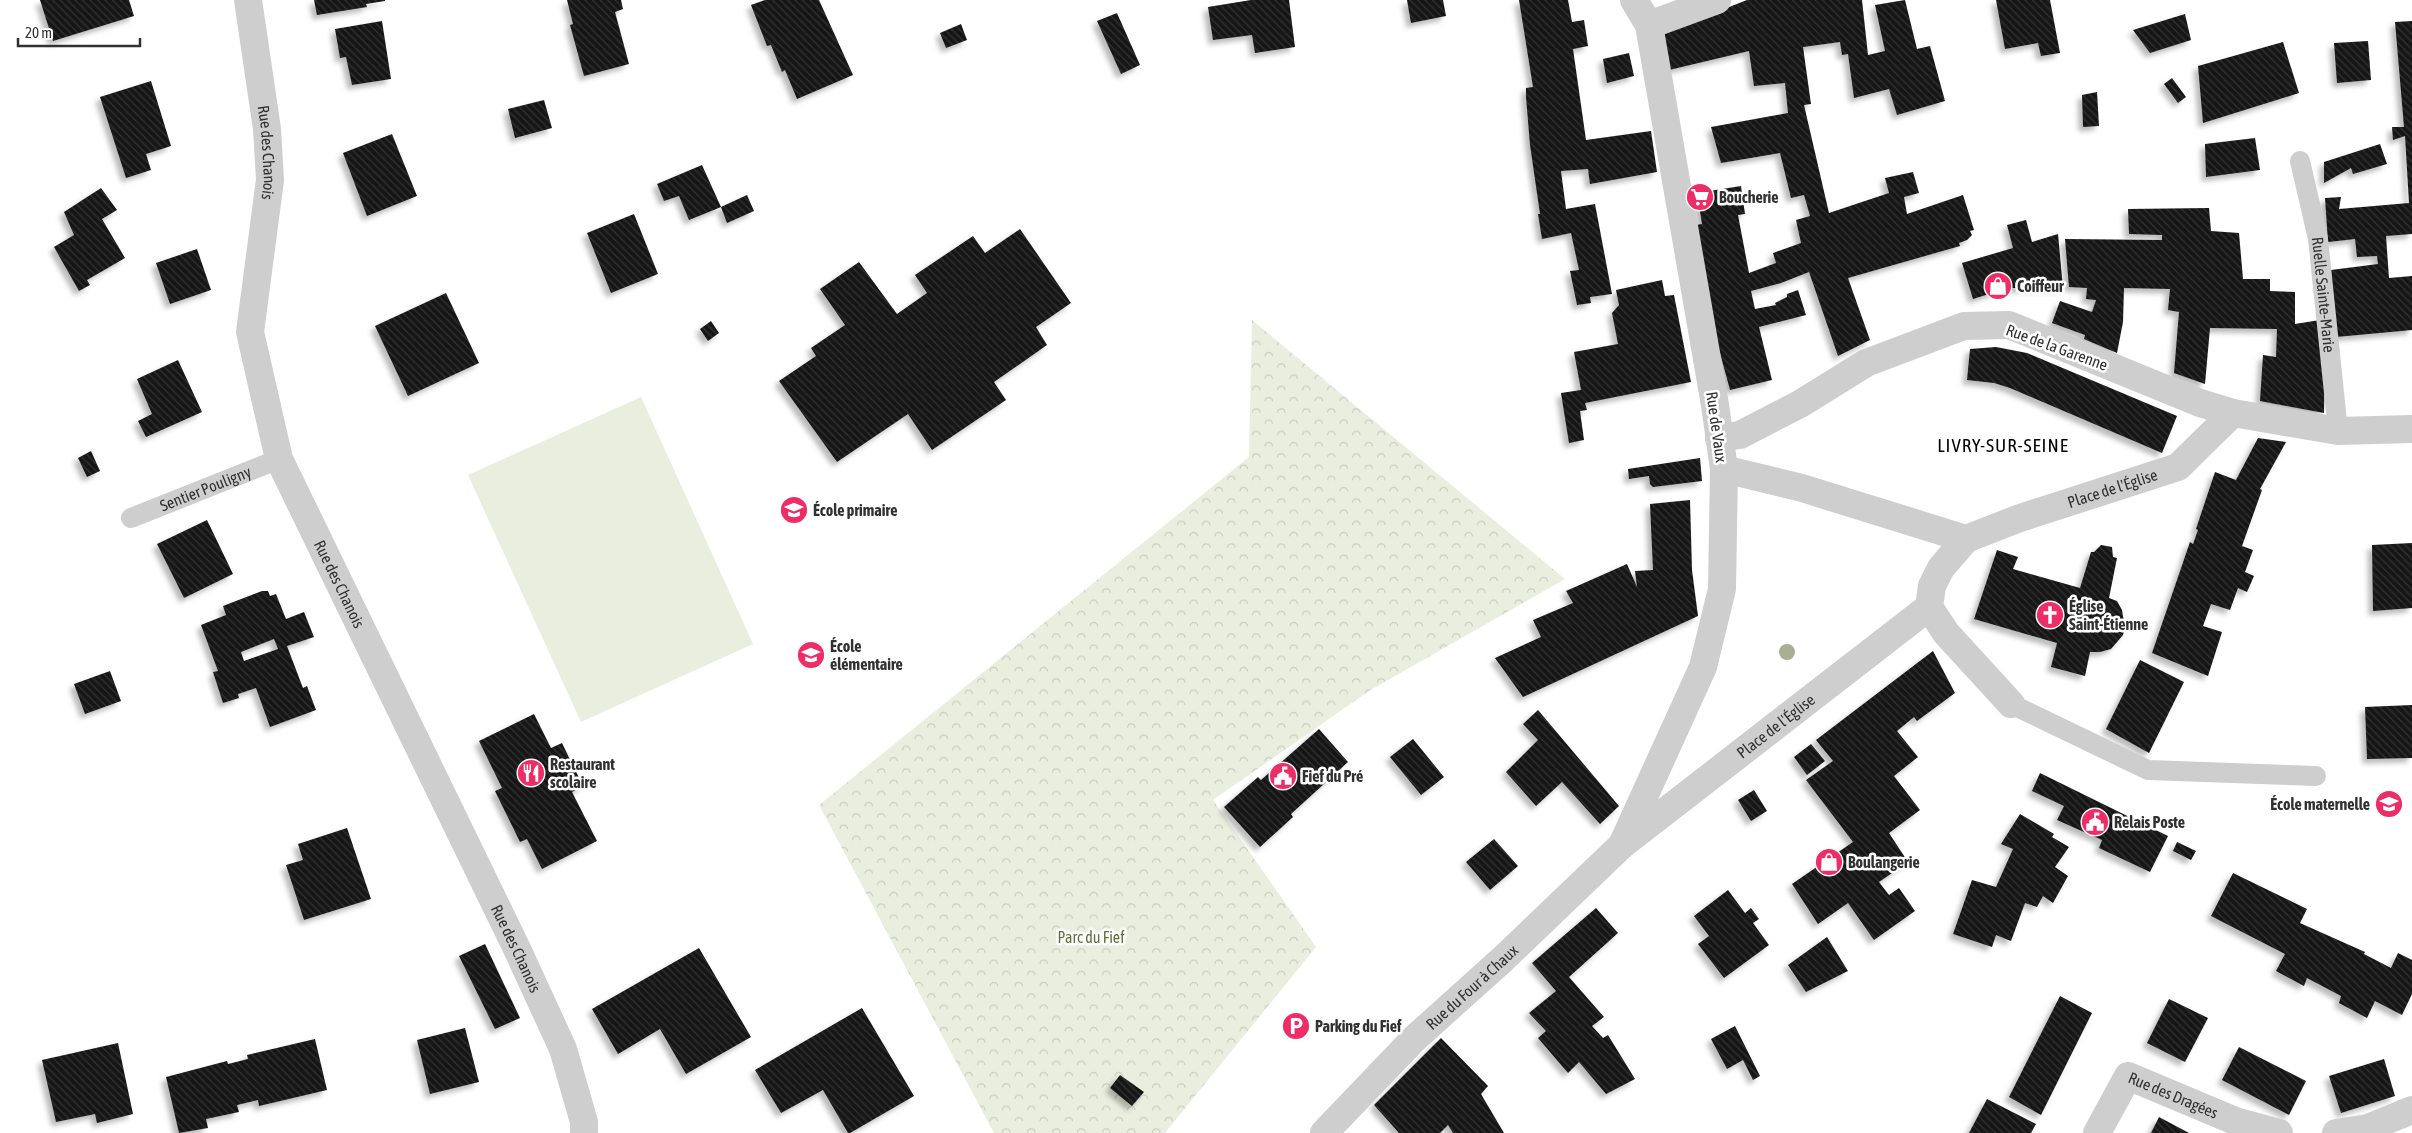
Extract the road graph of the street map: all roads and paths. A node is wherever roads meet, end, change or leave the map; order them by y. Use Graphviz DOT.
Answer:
graph roads {
  1 [pos="248,0"];
  2 [pos="1634,0"];
  3 [pos="1717,0"];
  4 [pos="1649,25"];
  5 [pos="2300,161"];
  6 [pos="2233,414"];
  7 [pos="2412,429"];
  8 [pos="2338,431"];
  9 [pos="1719,438"];
  10 [pos="279,459"];
  11 [pos="1724,469"];
  12 [pos="132,518"];
  13 [pos="1966,539"];
  14 [pos="1929,607"];
  15 [pos="2011,704"];
  16 [pos="2316,776"];
  17 [pos="1622,845"];
  18 [pos="2412,1110"];
  19 [pos="584,1133"];
  20 [pos="1324,1133"];
  21 [pos="2097,1133"];
  22 [pos="2279,1133"];
  23 [pos="2336,1133"];
  1 -- 10 [label="street, Rue des Chanois"];
  2 -- 4 [label="street, Rue de Vaux"];
  3 -- 4 [label="street"];
  4 -- 9 [label="street, Rue de Vaux"];
  5 -- 8 [label="lane, Ruelle Sainte-Marie"];
  6 -- 8 [label="street, Rue de la Garenne"];
  6 -- 9 [label="street, Rue de la Garenne"];
  6 -- 13 [label="street, Place de l'Église"];
  7 -- 8 [label="street, Rue de la Garenne"];
  9 -- 11 [label="street, Rue de Vaux"];
  10 -- 12 [label="lane, Sentier Pouligny"];
  10 -- 19 [label="street, Rue des Chanois"];
  11 -- 13 [label="street"];
  11 -- 17 [label="street, Rue de Vaux"];
  13 -- 14 [label="street, Place de l'Église"];
  14 -- 15 [label="street"];
  14 -- 17 [label="street, Place de l'Église"];
  15 -- 16 [label="lane"];
  17 -- 20 [label="street, Rue du Four à Chaux"];
  18 -- 23 [label="street"];
  21 -- 22 [label="street, Rue des Dragées"];
}
